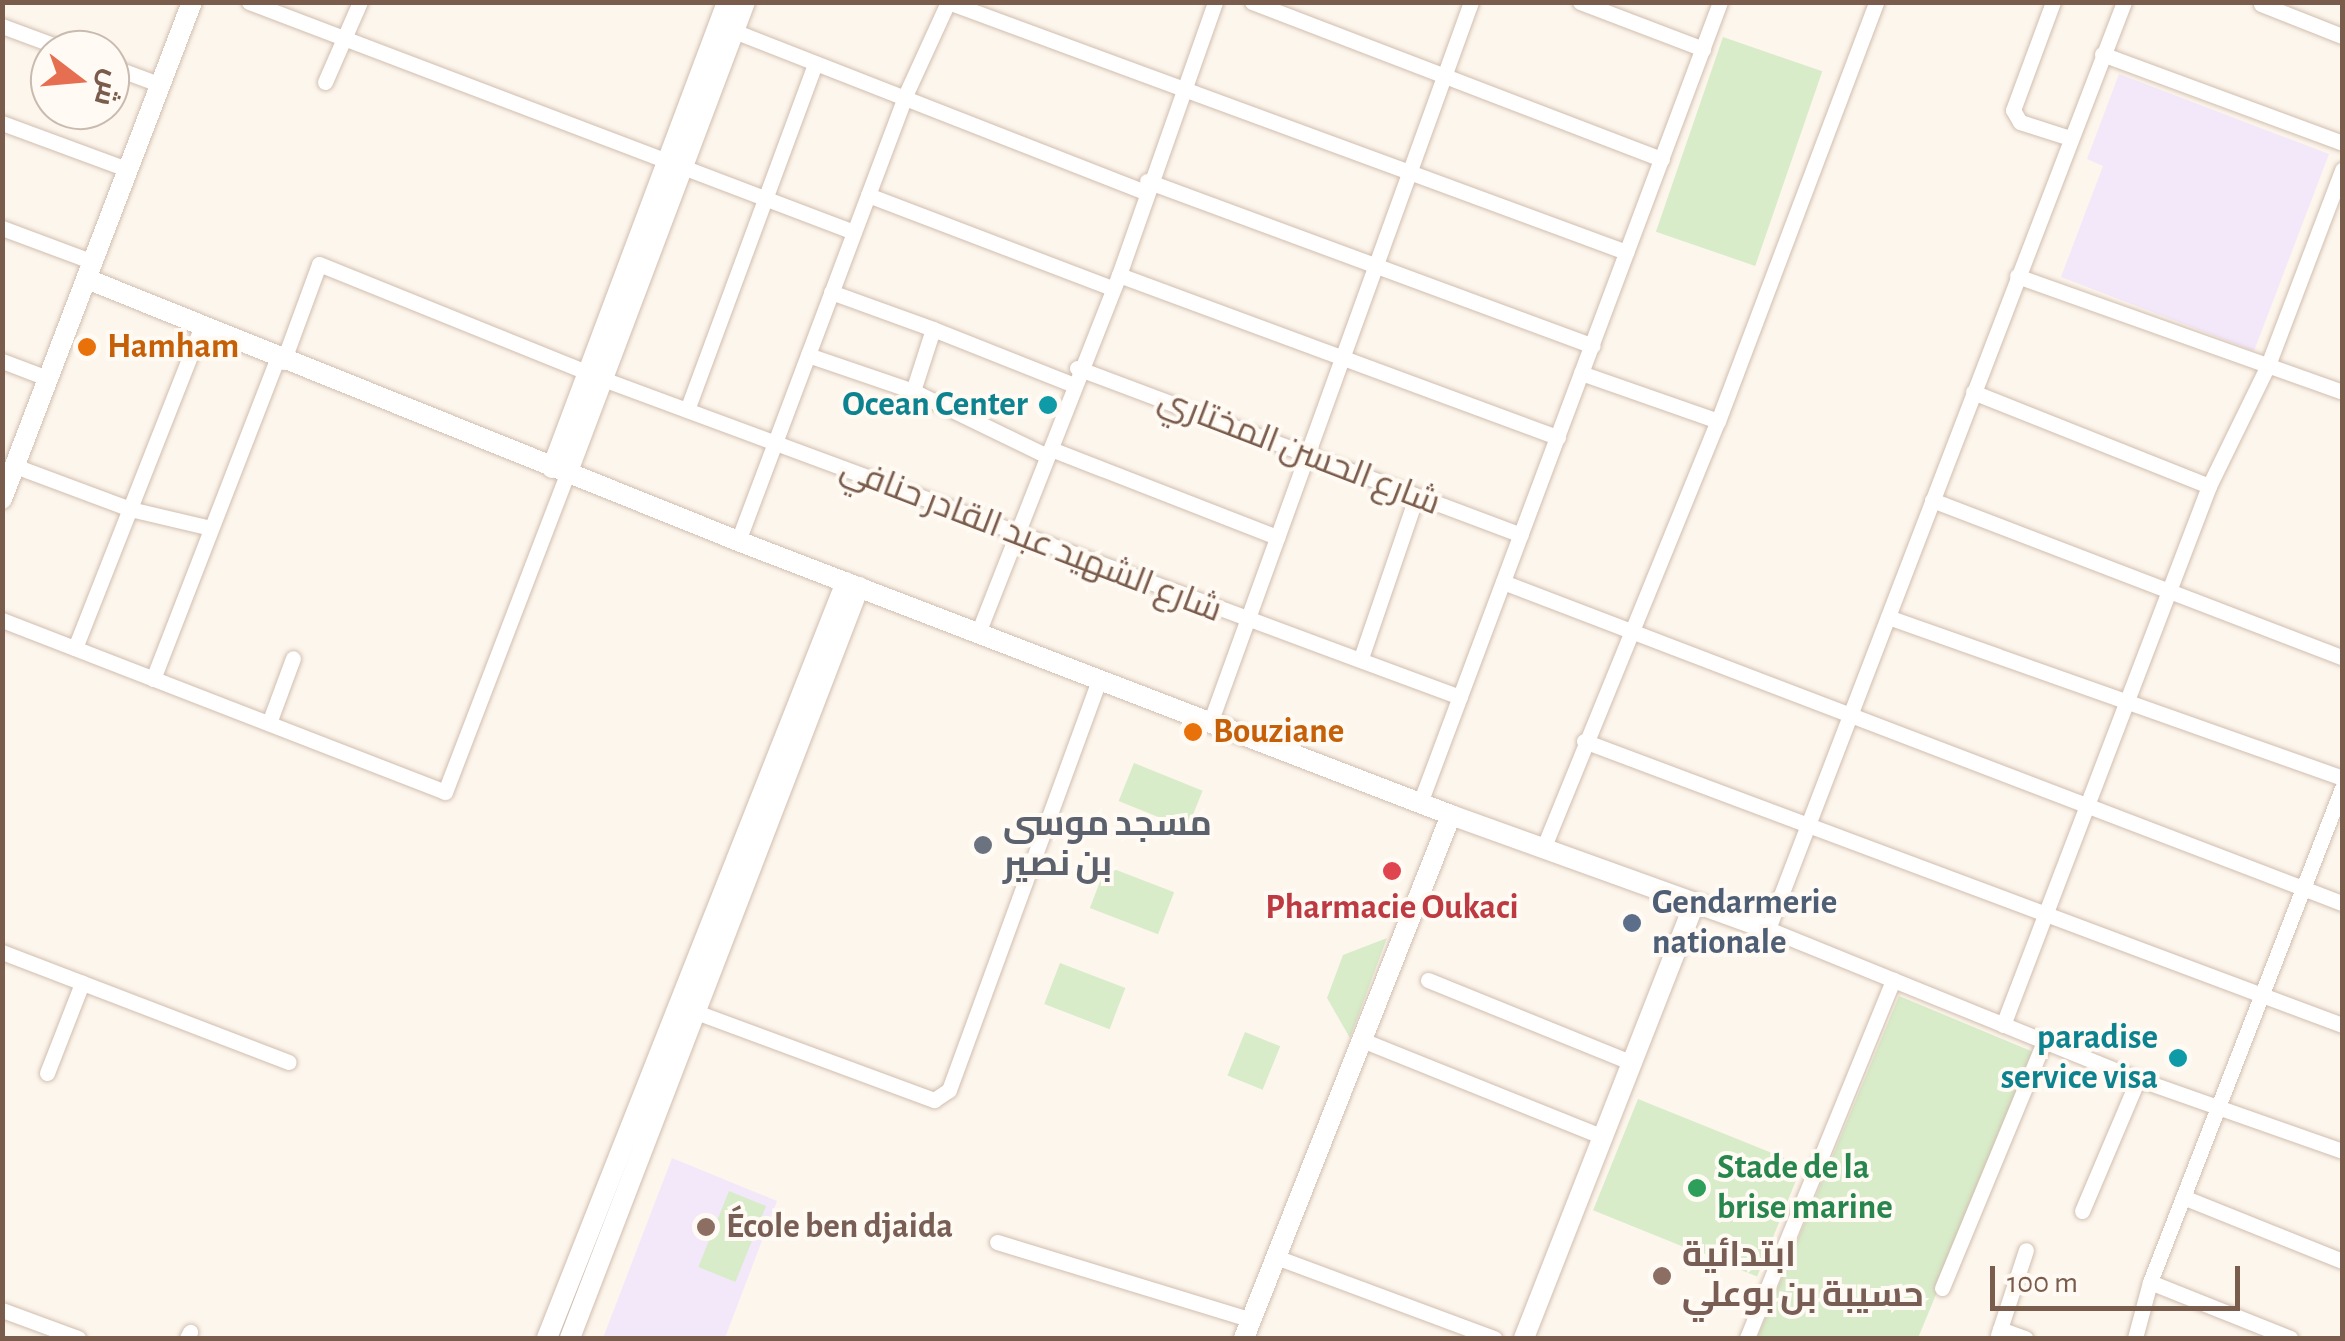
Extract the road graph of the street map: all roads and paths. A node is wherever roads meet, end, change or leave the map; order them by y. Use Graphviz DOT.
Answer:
graph roads {
  1 [pos="192,2"];
  2 [pos="249,2"];
  3 [pos="360,2"];
  4 [pos="727,2"];
  5 [pos="745,2"];
  6 [pos="1215,2"];
  7 [pos="1252,2"];
  8 [pos="1471,2"];
  9 [pos="1580,2"];
  10 [pos="1720,2"];
  11 [pos="1876,2"];
  12 [pos="2053,2"];
  13 [pos="2124,2"];
  14 [pos="2260,4"];
  15 [pos="1614,8"];
  16 [pos="2,26"];
  17 [pos="734,31"];
  18 [pos="30,36"];
  19 [pos="2342,36"];
  20 [pos="343,39"];
  21 [pos="1703,50"];
  22 [pos="2102,54"];
  23 [pos="814,67"];
  24 [pos="130,73"];
  25 [pos="1445,74"];
  26 [pos="326,82"];
  27 [pos="161,85"];
  28 [pos="1183,87"];
  29 [pos="905,96"];
  30 [pos="2,123"];
  31 [pos="2070,138"];
  32 [pos="2342,143"];
  33 [pos="1662,159"];
  34 [pos="674,167"];
  35 [pos="129,170"];
  36 [pos="2342,170"];
  37 [pos="1410,171"];
  38 [pos="1146,187"];
  39 [pos="868,196"];
  40 [pos="765,199"];
  41 [pos="2,228"];
  42 [pos="854,232"];
  43 [pos="1626,252"];
  44 [pos="1376,264"];
  45 [pos="90,270"];
  46 [pos="2018,276"];
  47 [pos="1115,282"];
  48 [pos="831,292"];
  49 [pos="201,328"];
  50 [pos="933,329"];
  51 [pos="1592,346"];
  52 [pos="808,355"];
  53 [pos="2,361"];
  54 [pos="280,361"];
  55 [pos="1342,361"];
  56 [pos="2268,365"];
  57 [pos="1581,373"];
  58 [pos="596,376"];
  59 [pos="1074,376"];
  60 [pos="48,378"];
  61 [pos="913,391"];
  62 [pos="1973,392"];
  63 [pos="2342,392"];
  64 [pos="687,410"];
  65 [pos="1718,420"];
  66 [pos="1558,437"];
  67 [pos="776,442"];
  68 [pos="1309,451"];
  69 [pos="1049,453"];
  70 [pos="15,466"];
  71 [pos="560,471"];
  72 [pos="2210,486"];
  73 [pos="1416,497"];
  74 [pos="2,500"];
  75 [pos="1932,500"];
  76 [pos="130,509"];
  77 [pos="211,528"];
  78 [pos="1015,534"];
  79 [pos="1521,535"];
  80 [pos="1277,537"];
  81 [pos="738,541"];
  82 [pos="1502,582"];
  83 [pos="852,584"];
  84 [pos="2169,592"];
  85 [pos="1888,617"];
  86 [pos="2,620"];
  87 [pos="1246,622"];
  88 [pos="1627,631"];
  89 [pos="978,633"];
  90 [pos="75,648"];
  91 [pos="2342,657"];
  92 [pos="294,658"];
  93 [pos="1361,658"];
  94 [pos="153,680"];
  95 [pos="1099,680"];
  96 [pos="1460,696"];
  97 [pos="2127,701"];
  98 [pos="1850,713"];
  99 [pos="1210,722"];
  100 [pos="269,723"];
  101 [pos="1584,741"];
  102 [pos="2342,778"];
  103 [pos="2342,788"];
  104 [pos="1420,803"];
  105 [pos="2086,807"];
  106 [pos="1451,815"];
  107 [pos="1810,820"];
  108 [pos="1542,849"];
  109 [pos="2303,889"];
  110 [pos="2342,903"];
  111 [pos="1694,904"];
  112 [pos="2046,914"];
  113 [pos="1768,928"];
  114 [pos="2,952"];
  115 [pos="1428,980"];
  116 [pos="1893,980"];
  117 [pos="82,982"];
  118 [pos="2261,996"];
  119 [pos="696,1012"];
  120 [pos="2003,1026"];
  121 [pos="2342,1026"];
  122 [pos="1362,1040"];
  123 [pos="2044,1042"];
  124 [pos="289,1062"];
  125 [pos="1632,1063"];
  126 [pos="47,1073"];
  127 [pos="2138,1079"];
  128 [pos="2221,1105"];
  129 [pos="1604,1137"];
  130 [pos="2342,1151"];
  131 [pos="2183,1197"];
  132 [pos="2082,1210"];
  133 [pos="997,1242"];
  134 [pos="2026,1250"];
  135 [pos="1276,1257"];
  136 [pos="2342,1261"];
  137 [pos="2150,1282"];
  138 [pos="1942,1288"];
  139 [pos="2,1310"];
  140 [pos="1248,1329"];
  141 [pos="1998,1334"];
  142 [pos="78,1338"];
  143 [pos="546,1338"];
  144 [pos="570,1338"];
  145 [pos="1494,1338"];
  146 [pos="1524,1338"];
  147 [pos="1747,1338"];
  148 [pos="2025,1338"];
  149 [pos="2135,1338"];
  150 [pos="2290,1338"];
  1 -- 27 [label="main road"];
  2 -- 20 [label="street"];
  3 -- 20 [label="street"];
  4 -- 34 [label="main road"];
  5 -- 17 [label="main road"];
  6 -- 28 [label="street"];
  7 -- 25 [label="street"];
  8 -- 25 [label="street"];
  9 -- 15 [label="street"];
  10 -- 21 [label="street"];
  11 -- 65 [label="street"];
  12 -- 31 [label="street"];
  13 -- 22 [label="street"];
  14 -- 19 [label="street"];
  15 -- 21 [label="street"];
  16 -- 18 [label="street"];
  17 -- 23 [label="street"];
  17 -- 34 [label="main road"];
  20 -- 26 [label="street"];
  20 -- 34 [label="street"];
  21 -- 33 [label="street"];
  22 -- 31 [label="street"];
  22 -- 32 [label="street"];
  23 -- 29 [label="street"];
  23 -- 40 [label="street"];
  24 -- 27 [label="street"];
  25 -- 33 [label="street"];
  25 -- 37 [label="street"];
  27 -- 35 [label="main road"];
  28 -- 29 [label="street"];
  28 -- 37 [label="street"];
  28 -- 38 [label="street"];
  29 -- 38 [label="street"];
  29 -- 39 [label="street"];
  30 -- 35 [label="street"];
  31 -- 46 [label="street"];
  33 -- 43 [label="street"];
  34 -- 40 [label="street"];
  34 -- 58 [label="main road"];
  35 -- 45 [label="main road"];
  36 -- 56 [label="street"];
  37 -- 43 [label="street"];
  37 -- 44 [label="street"];
  38 -- 44 [label="street"];
  38 -- 47 [label="street"];
  39 -- 42 [label="street"];
  39 -- 47 [label="street"];
  40 -- 42 [label="street"];
  40 -- 64 [label="street"];
  41 -- 45 [label="street"];
  42 -- 48 [label="street"];
  43 -- 51 [label="street"];
  44 -- 51 [label="street"];
  44 -- 55 [label="street"];
  45 -- 49 [label="main road"];
  45 -- 60 [label="main road"];
  46 -- 56 [label="street"];
  46 -- 62 [label="street"];
  47 -- 55 [label="street"];
  47 -- 59 [label="street"];
  48 -- 50 [label="street, شارع الحسن المختاري"];
  48 -- 52 [label="street"];
  49 -- 54 [label="main road"];
  49 -- 76 [label="street"];
  50 -- 59 [label="street, شارع الحسن المختاري"];
  50 -- 61 [label="street"];
  51 -- 57 [label="street"];
  52 -- 61 [label="street"];
  52 -- 67 [label="street"];
  53 -- 60 [label="street"];
  54 -- 58 [label="street, شارع الشهيد عبد القادر حنافي"];
  54 -- 71 [label="main road"];
  54 -- 77 [label="street"];
  55 -- 66 [label="street"];
  55 -- 68 [label="street"];
  56 -- 63 [label="street"];
  56 -- 72 [label="street"];
  57 -- 65 [label="street"];
  57 -- 66 [label="street"];
  58 -- 64 [label="street, شارع الشهيد عبد القادر حنافي"];
  58 -- 71 [label="main road"];
  59 -- 68 [label="street, شارع الحسن المختاري"];
  59 -- 69 [label="street"];
  60 -- 70 [label="main road"];
  61 -- 69 [label="street"];
  62 -- 72 [label="street"];
  62 -- 75 [label="street"];
  64 -- 67 [label="street, شارع الشهيد عبد القادر حنافي"];
  65 -- 88 [label="street"];
  66 -- 79 [label="street"];
  67 -- 78 [label="street, شارع الشهيد عبد القادر حنافي"];
  67 -- 81 [label="street"];
  68 -- 73 [label="street, شارع الحسن المختاري"];
  68 -- 80 [label="street"];
  69 -- 78 [label="street"];
  69 -- 80 [label="street"];
  70 -- 74 [label="main road"];
  70 -- 76 [label="street"];
  71 -- 81 [label="main road"];
  71 -- 100 [label="street"];
  72 -- 84 [label="street"];
  73 -- 79 [label="street, شارع الحسن المختاري"];
  73 -- 93 [label="street"];
  75 -- 84 [label="street"];
  75 -- 85 [label="street"];
  76 -- 77 [label="street"];
  76 -- 90 [label="street"];
  77 -- 94 [label="street"];
  78 -- 87 [label="street, شارع الشهيد عبد القادر حنافي"];
  78 -- 89 [label="street"];
  79 -- 82 [label="street"];
  80 -- 87 [label="street"];
  81 -- 83 [label="main road"];
  82 -- 88 [label="street"];
  82 -- 96 [label="street"];
  83 -- 89 [label="main road"];
  83 -- 119 [label="main road"];
  83 -- 143 [label="main road"];
  84 -- 91 [label="street"];
  84 -- 97 [label="street"];
  85 -- 97 [label="street"];
  85 -- 98 [label="street"];
  86 -- 90 [label="street"];
  87 -- 93 [label="street, شارع الشهيد عبد القادر حنافي"];
  87 -- 99 [label="street"];
  88 -- 98 [label="street"];
  88 -- 101 [label="street"];
  89 -- 95 [label="main road"];
  90 -- 94 [label="street"];
  92 -- 100 [label="street"];
  93 -- 96 [label="street, شارع الشهيد عبد القادر حنافي"];
  94 -- 100 [label="street"];
  95 -- 99 [label="main road"];
  95 -- 119 [label="street"];
  96 -- 104 [label="street"];
  97 -- 102 [label="street"];
  97 -- 105 [label="street"];
  98 -- 105 [label="street"];
  98 -- 107 [label="street"];
  99 -- 104 [label="main road"];
  101 -- 107 [label="street"];
  101 -- 108 [label="street"];
  103 -- 109 [label="street"];
  104 -- 106 [label="main road"];
  105 -- 109 [label="street"];
  105 -- 112 [label="street"];
  106 -- 108 [label="main road"];
  106 -- 122 [label="main road"];
  107 -- 112 [label="street"];
  107 -- 113 [label="street"];
  108 -- 111 [label="main road"];
  109 -- 110 [label="street"];
  109 -- 118 [label="street"];
  111 -- 113 [label="main road"];
  111 -- 125 [label="main road"];
  112 -- 118 [label="street"];
  112 -- 120 [label="street"];
  113 -- 116 [label="street"];
  114 -- 117 [label="street"];
  115 -- 125 [label="street"];
  116 -- 120 [label="street"];
  116 -- 147 [label="street"];
  117 -- 124 [label="street"];
  117 -- 126 [label="street"];
  118 -- 121 [label="street"];
  118 -- 128 [label="street"];
  119 -- 144 [label="main road"];
  120 -- 123 [label="street"];
  122 -- 129 [label="street"];
  122 -- 135 [label="main road"];
  123 -- 127 [label="street"];
  123 -- 138 [label="street"];
  125 -- 129 [label="main road"];
  127 -- 128 [label="street"];
  127 -- 132 [label="street"];
  128 -- 130 [label="street"];
  128 -- 131 [label="street"];
  129 -- 146 [label="main road"];
  131 -- 136 [label="street"];
  131 -- 137 [label="street"];
  133 -- 140 [label="street"];
  134 -- 141 [label="street"];
  135 -- 140 [label="main road"];
  135 -- 145 [label="street"];
  137 -- 149 [label="street"];
  137 -- 150 [label="street"];
  139 -- 142 [label="street"];
  141 -- 148 [label="street"];
}
